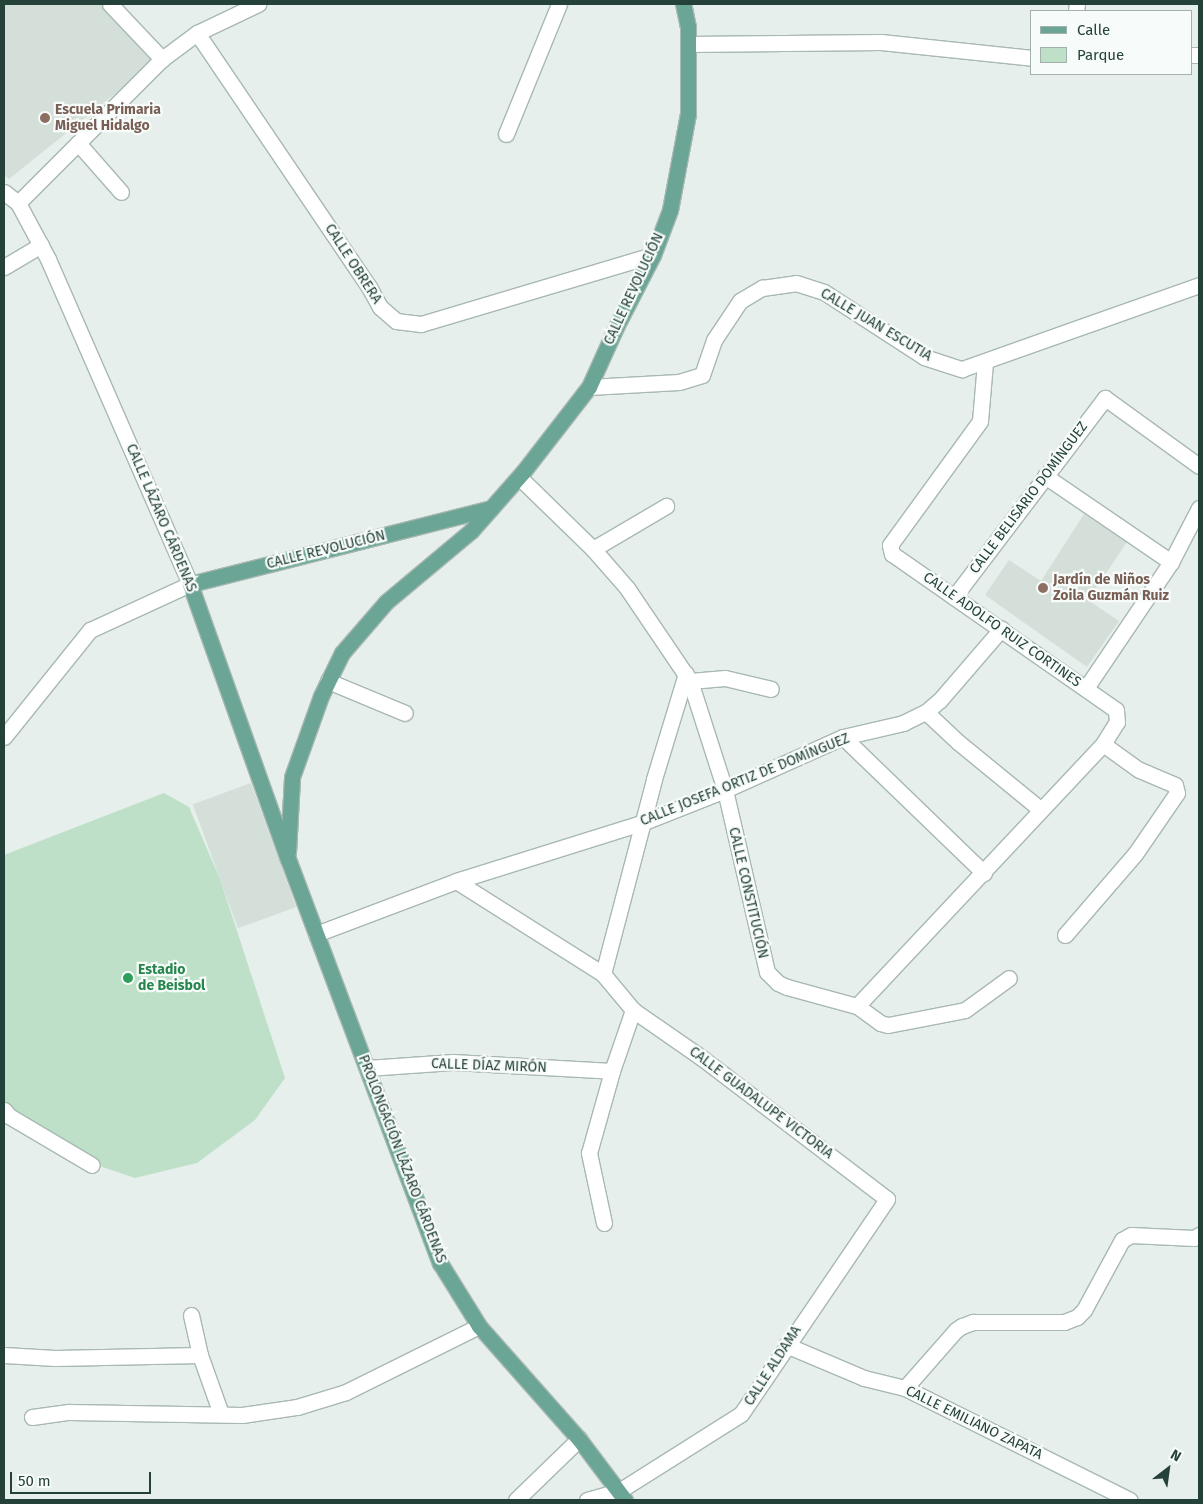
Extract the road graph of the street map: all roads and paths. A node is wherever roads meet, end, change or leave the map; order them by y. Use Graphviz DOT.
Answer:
graph roads {
  1 [pos="110,4"];
  2 [pos="258,4"];
  3 [pos="555,4"];
  4 [pos="683,4"];
  5 [pos="198,33"];
  6 [pos="688,44"];
  7 [pos="1030,58"];
  8 [pos="162,59"];
  9 [pos="506,134"];
  10 [pos="78,143"];
  11 [pos="4,192"];
  12 [pos="120,192"];
  13 [pos="18,203"];
  14 [pos="41,245"];
  15 [pos="653,255"];
  16 [pos="4,267"];
  17 [pos="1199,285"];
  18 [pos="985,363"];
  19 [pos="589,386"];
  20 [pos="1199,466"];
  21 [pos="1046,476"];
  22 [pos="519,477"];
  23 [pos="666,506"];
  24 [pos="491,508"];
  25 [pos="1199,508"];
  26 [pos="593,549"];
  27 [pos="1171,562"];
  28 [pos="190,584"];
  29 [pos="954,597"];
  30 [pos="1001,629"];
  31 [pos="688,677"];
  32 [pos="328,681"];
  33 [pos="1086,688"];
  34 [pos="772,689"];
  35 [pos="926,712"];
  36 [pos="405,713"];
  37 [pos="4,714"];
  38 [pos="8,732"];
  39 [pos="843,737"];
  40 [pos="1103,744"];
  41 [pos="725,790"];
  42 [pos="1040,809"];
  43 [pos="644,822"];
  44 [pos="288,859"];
  45 [pos="984,873"];
  46 [pos="456,881"];
  47 [pos="316,934"];
  48 [pos="1065,935"];
  49 [pos="603,974"];
  50 [pos="1009,978"];
  51 [pos="857,1006"];
  52 [pos="633,1010"];
  53 [pos="367,1068"];
  54 [pos="612,1071"];
  55 [pos="4,1110"];
  56 [pos="92,1165"];
  57 [pos="887,1198"];
  58 [pos="604,1223"];
  59 [pos="1198,1241"];
  60 [pos="191,1315"];
  61 [pos="479,1326"];
  62 [pos="786,1344"];
  63 [pos="4,1355"];
  64 [pos="200,1355"];
  65 [pos="905,1388"];
  66 [pos="221,1414"];
  67 [pos="32,1417"];
  68 [pos="579,1439"];
  69 [pos="622,1496"];
  70 [pos="516,1500"];
  71 [pos="587,1500"];
  72 [pos="1130,1500"];
  1 -- 8 [label="street"];
  2 -- 5 [label="street"];
  3 -- 9 [label="street"];
  4 -- 6 [label="main road, CALLE REVOLUCIÓN"];
  5 -- 8 [label="street"];
  5 -- 15 [label="street, CALLE OBRERA"];
  6 -- 7 [label="street"];
  6 -- 15 [label="main road, CALLE REVOLUCIÓN"];
  8 -- 10 [label="street"];
  10 -- 12 [label="street"];
  10 -- 13 [label="street"];
  11 -- 13 [label="street, CALLE LÁZARO CÁRDENAS"];
  13 -- 14 [label="street, CALLE LÁZARO CÁRDENAS"];
  14 -- 16 [label="street"];
  14 -- 28 [label="street, CALLE LÁZARO CÁRDENAS"];
  15 -- 19 [label="main road, CALLE REVOLUCIÓN"];
  17 -- 18 [label="street, CALLE JUAN ESCUTIA"];
  18 -- 19 [label="street, CALLE JUAN ESCUTIA"];
  18 -- 29 [label="street, CALLE ADOLFO RUIZ CORTINES"];
  19 -- 22 [label="main road, CALLE REVOLUCIÓN"];
  20 -- 21 [label="street, CALLE BELISARIO DOMÍNGUEZ"];
  21 -- 27 [label="street"];
  21 -- 29 [label="street, CALLE BELISARIO DOMÍNGUEZ"];
  22 -- 24 [label="main road, CALLE REVOLUCIÓN"];
  22 -- 26 [label="street, CALLE CONSTITUCIÓN"];
  23 -- 26 [label="street"];
  24 -- 28 [label="main road, CALLE REVOLUCIÓN"];
  24 -- 32 [label="main road, CALLE REVOLUCIÓN"];
  25 -- 27 [label="street"];
  26 -- 31 [label="street, CALLE CONSTITUCIÓN"];
  27 -- 33 [label="street"];
  28 -- 38 [label="street"];
  28 -- 44 [label="main road, CALLE LÁZARO CÁRDENAS"];
  29 -- 30 [label="street, CALLE ADOLFO RUIZ CORTINES"];
  30 -- 33 [label="street, CALLE ADOLFO RUIZ CORTINES"];
  30 -- 35 [label="street, CALLE JOSEFA ORTIZ DE DOMÍNGUEZ"];
  31 -- 34 [label="street"];
  31 -- 41 [label="street, CALLE CONSTITUCIÓN"];
  31 -- 43 [label="street"];
  32 -- 36 [label="street"];
  32 -- 44 [label="main road, CALLE REVOLUCIÓN"];
  33 -- 40 [label="street, CALLE ADOLFO RUIZ CORTINES"];
  35 -- 39 [label="street, CALLE JOSEFA ORTIZ DE DOMÍNGUEZ"];
  35 -- 42 [label="street"];
  37 -- 38 [label="street"];
  39 -- 41 [label="street, CALLE JOSEFA ORTIZ DE DOMÍNGUEZ"];
  39 -- 45 [label="street"];
  40 -- 42 [label="street"];
  40 -- 48 [label="street"];
  41 -- 43 [label="street, CALLE JOSEFA ORTIZ DE DOMÍNGUEZ"];
  41 -- 51 [label="street, CALLE CONSTITUCIÓN"];
  42 -- 45 [label="street"];
  43 -- 46 [label="street, CALLE JOSEFA ORTIZ DE DOMÍNGUEZ"];
  43 -- 49 [label="street"];
  44 -- 47 [label="main road, PROLONGACIÓN LÁZARO CÁRDENAS"];
  45 -- 51 [label="street"];
  46 -- 47 [label="street, CALLE JOSEFA ORTIZ DE DOMÍNGUEZ"];
  46 -- 49 [label="street"];
  47 -- 53 [label="main road, PROLONGACIÓN LÁZARO CÁRDENAS"];
  49 -- 52 [label="street, CALLE GUADALUPE VICTORIA"];
  50 -- 51 [label="street"];
  52 -- 54 [label="street"];
  52 -- 57 [label="street, CALLE GUADALUPE VICTORIA"];
  53 -- 54 [label="street, CALLE DÍAZ MIRÓN"];
  53 -- 61 [label="main road, PROLONGACIÓN LÁZARO CÁRDENAS"];
  54 -- 58 [label="street"];
  55 -- 56 [label="street"];
  57 -- 62 [label="street, CALLE ALDAMA"];
  59 -- 65 [label="street"];
  60 -- 64 [label="street"];
  61 -- 66 [label="street"];
  61 -- 68 [label="main road, PROLONGACIÓN LÁZARO CÁRDENAS"];
  62 -- 65 [label="street, CALLE EMILIANO ZAPATA"];
  62 -- 69 [label="street, CALLE ALDAMA"];
  63 -- 64 [label="street"];
  64 -- 66 [label="street"];
  65 -- 72 [label="street, CALLE EMILIANO ZAPATA"];
  66 -- 67 [label="street"];
  68 -- 69 [label="main road, PROLONGACIÓN LÁZARO CÁRDENAS"];
  68 -- 70 [label="street"];
  69 -- 71 [label="street, CALLE ALDAMA"];
}
